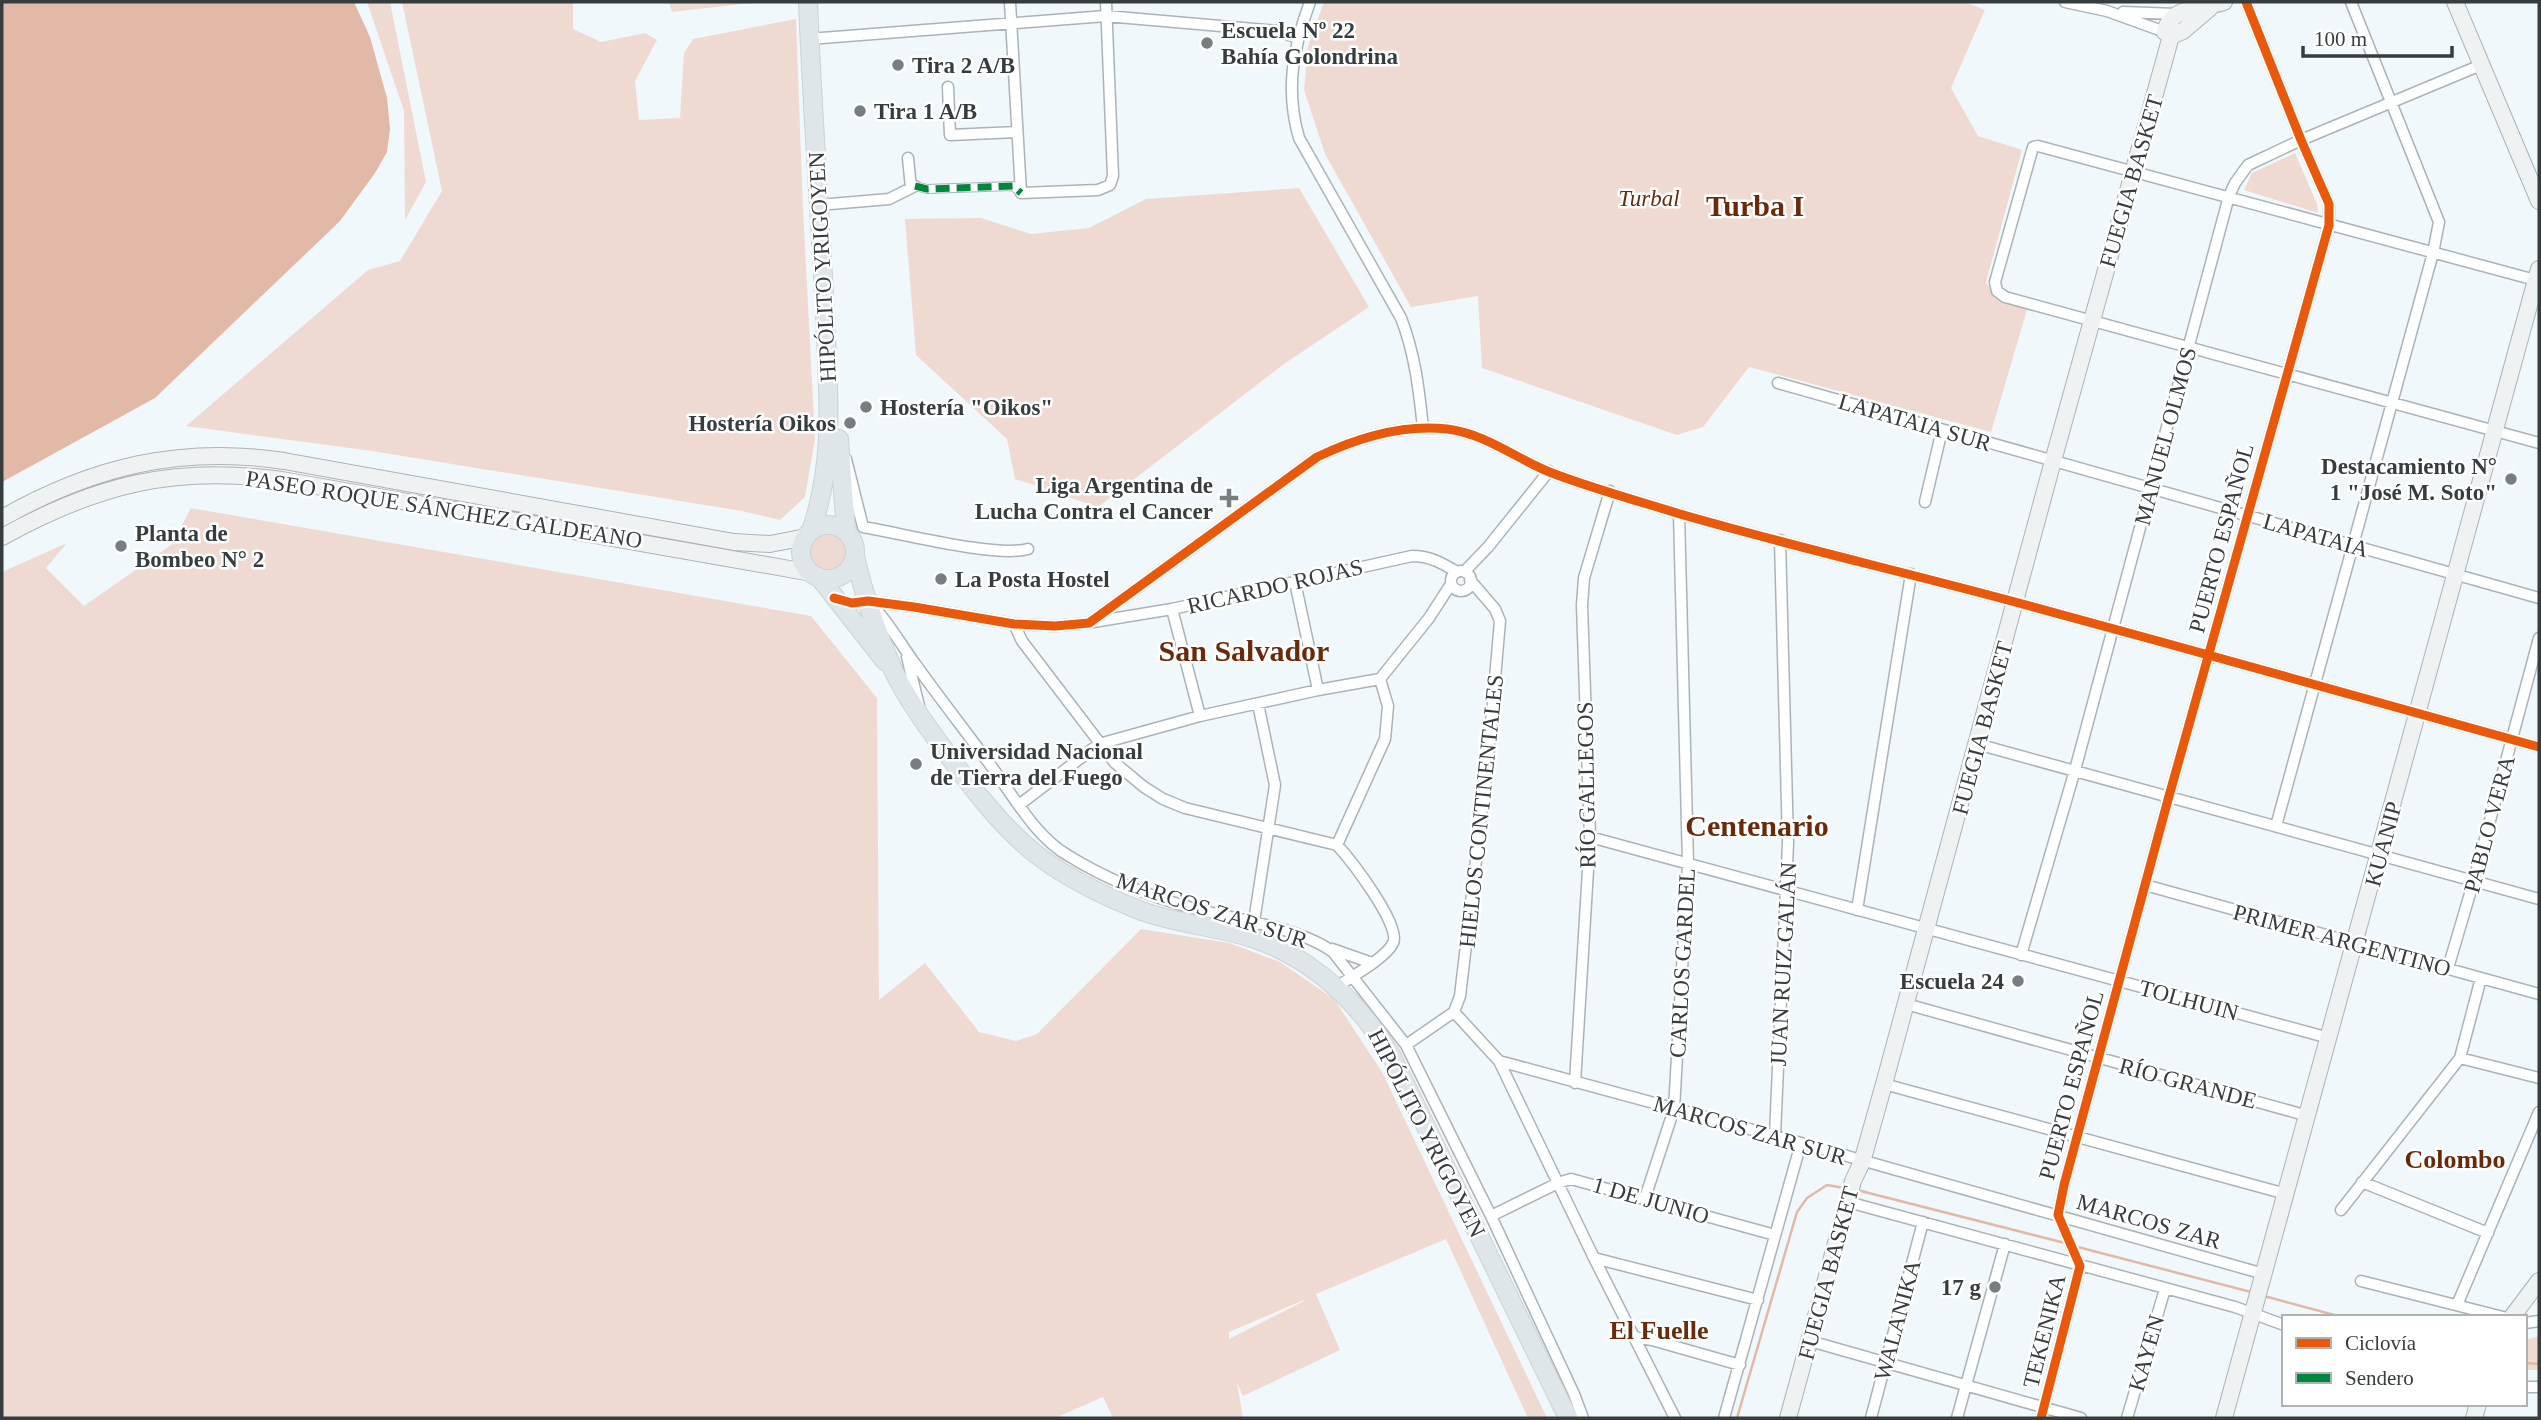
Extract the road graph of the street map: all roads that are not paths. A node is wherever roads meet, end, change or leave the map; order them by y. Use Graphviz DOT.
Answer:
graph roads {
  1 [pos="808,2"];
  2 [pos="818,2"];
  3 [pos="1010,2"];
  4 [pos="1106,2"];
  5 [pos="1310,2"];
  6 [pos="2065,2"];
  7 [pos="2246,2"];
  8 [pos="2351,2"];
  9 [pos="2455,2"];
  10 [pos="2219,3"];
  11 [pos="2106,6"];
  12 [pos="1106,16"];
  13 [pos="2181,18"];
  14 [pos="1011,22"];
  15 [pos="2168,34"];
  16 [pos="1297,38"];
  17 [pos="814,39"];
  18 [pos="2481,65"];
  19 [pos="948,87"];
  20 [pos="2393,101"];
  21 [pos="1017,132"];
  22 [pos="2301,140"];
  23 [pos="908,158"];
  24 [pos="2133,170"];
  25 [pos="913,187"];
  26 [pos="1021,193"];
  27 [pos="2229,196"];
  28 [pos="2539,201"];
  29 [pos="824,205"];
  30 [pos="2329,225"];
  31 [pos="2433,253"];
  32 [pos="2538,277"];
  33 [pos="2092,321"];
  34 [pos="2188,349"];
  35 [pos="2286,375"];
  36 [pos="1778,383"];
  37 [pos="2392,403"];
  38 [pos="1423,428"];
  39 [pos="1942,430"];
  40 [pos="2496,431"];
  41 [pos="2539,443"];
  42 [pos="202,456"];
  43 [pos="2053,461"];
  44 [pos="1549,471"];
  45 [pos="203,474"];
  46 [pos="2151,488"];
  47 [pos="1610,491"];
  48 [pos="1925,502"];
  49 [pos="532,506"];
  50 [pos="1679,514"];
  51 [pos="2247,516"];
  52 [pos="2,518"];
  53 [pos="529,522"];
  54 [pos="853,531"];
  55 [pos="808,534"];
  56 [pos="2,537"];
  57 [pos="1780,540"];
  58 [pos="2352,545"];
  59 [pos="1028,549"];
  60 [pos="855,557"];
  61 [pos="1910,574"];
  62 [pos="2457,574"];
  63 [pos="815,575"];
  64 [pos="1465,575"];
  65 [pos="1295,582"];
  66 [pos="1458,588"];
  67 [pos="834,598"];
  68 [pos="2539,598"];
  69 [pos="868,601"];
  70 [pos="2016,602"];
  71 [pos="902,606"];
  72 [pos="1172,609"];
  73 [pos="1495,609"];
  74 [pos="889,622"];
  75 [pos="1089,623"];
  76 [pos="1014,624"];
  77 [pos="2112,628"];
  78 [pos="2539,638"];
  79 [pos="905,651"];
  80 [pos="2208,656"];
  81 [pos="894,671"];
  82 [pos="1380,679"];
  83 [pos="2313,685"];
  84 [pos="1318,690"];
  85 [pos="1258,704"];
  86 [pos="2419,714"];
  87 [pos="1200,716"];
  88 [pos="922,719"];
  89 [pos="2511,739"];
  90 [pos="1099,744"];
  91 [pos="1977,744"];
  92 [pos="2539,747"];
  93 [pos="2075,771"];
  94 [pos="2169,796"];
  95 [pos="1019,805"];
  96 [pos="2276,826"];
  97 [pos="1269,829"];
  98 [pos="1590,837"];
  99 [pos="1337,845"];
  100 [pos="2380,855"];
  101 [pos="1688,864"];
  102 [pos="2474,880"];
  103 [pos="2145,885"];
  104 [pos="1787,890"];
  105 [pos="2539,899"];
  106 [pos="1857,910"];
  107 [pos="1253,930"];
  108 [pos="1927,930"];
  109 [pos="2356,944"];
  110 [pos="1325,946"];
  111 [pos="2021,955"];
  112 [pos="1372,963"];
  113 [pos="2448,968"];
  114 [pos="1352,976"];
  115 [pos="2481,978"];
  116 [pos="2118,981"];
  117 [pos="1336,986"];
  118 [pos="2539,993"];
  119 [pos="1906,1004"];
  120 [pos="1454,1012"];
  121 [pos="2329,1038"];
  122 [pos="1406,1045"];
  123 [pos="2098,1058"];
  124 [pos="2460,1058"];
  125 [pos="1499,1060"];
  126 [pos="2539,1078"];
  127 [pos="1575,1083"];
  128 [pos="1884,1084"];
  129 [pos="1674,1109"];
  130 [pos="2539,1112"];
  131 [pos="2308,1116"];
  132 [pos="1775,1135"];
  133 [pos="2076,1138"];
  134 [pos="1801,1143"];
  135 [pos="1862,1162"];
  136 [pos="2362,1182"];
  137 [pos="1558,1183"];
  138 [pos="2286,1194"];
  139 [pos="1645,1198"];
  140 [pos="1848,1202"];
  141 [pos="2341,1210"];
  142 [pos="2058,1215"];
  143 [pos="1492,1216"];
  144 [pos="1923,1222"];
  145 [pos="2488,1233"];
  146 [pos="1775,1235"];
  147 [pos="2005,1244"];
  148 [pos="1594,1258"];
  149 [pos="2080,1266"];
  150 [pos="2263,1280"];
  151 [pos="2361,1281"];
  152 [pos="2539,1281"];
  153 [pos="2165,1289"];
  154 [pos="1758,1300"];
  155 [pos="2457,1305"];
  156 [pos="2255,1309"];
  157 [pos="2495,1315"];
  158 [pos="2514,1315"];
  159 [pos="2282,1324"];
  160 [pos="1634,1337"];
  161 [pos="1810,1341"];
  162 [pos="1886,1363"];
  163 [pos="1740,1365"];
  164 [pos="1966,1387"];
  165 [pos="2042,1413"];
  166 [pos="1568,1418"];
  167 [pos="1583,1418"];
  168 [pos="1675,1418"];
  169 [pos="1724,1418"];
  170 [pos="1788,1418"];
  171 [pos="1871,1418"];
  172 [pos="1957,1418"];
  173 [pos="2081,1418"];
  174 [pos="2127,1418"];
  175 [pos="2224,1418"];
  1 -- 17 [label="main road, HIPÓLITO YRIGOYEN"];
  2 -- 17 [label="main road, HIPÓLITO YRIGOYEN"];
  3 -- 14 [label="street"];
  4 -- 12 [label="street"];
  5 -- 16 [label="street"];
  6 -- 11 [label="street"];
  7 -- 22 [label="street, PUERTO ESPAÑOL"];
  8 -- 20 [label="street"];
  9 -- 18 [label="main road"];
  10 -- 13 [label="main road"];
  11 -- 13 [label="street"];
  11 -- 15 [label="street"];
  12 -- 14 [label="street"];
  12 -- 16 [label="street"];
  12 -- 26 [label="street"];
  13 -- 15 [label="main road, FUEGIA BASKET"];
  14 -- 17 [label="street"];
  14 -- 21 [label="street"];
  15 -- 24 [label="main road, FUEGIA BASKET"];
  16 -- 38 [label="street"];
  17 -- 29 [label="main road, HIPÓLITO YRIGOYEN"];
  18 -- 20 [label="street, MANUEL OLMOS"];
  18 -- 28 [label="main road"];
  19 -- 21 [label="street"];
  20 -- 22 [label="street, MANUEL OLMOS"];
  20 -- 31 [label="street"];
  21 -- 26 [label="street"];
  22 -- 27 [label="street, MANUEL OLMOS"];
  22 -- 30 [label="street, PUERTO ESPAÑOL"];
  23 -- 25 [label="street"];
  24 -- 27 [label="street"];
  24 -- 33 [label="main road, FUEGIA BASKET"];
  24 -- 33 [label="street"];
  25 -- 26 [label="street"];
  25 -- 29 [label="street"];
  27 -- 30 [label="street"];
  27 -- 34 [label="street, MANUEL OLMOS"];
  29 -- 54 [label="main road, HIPÓLITO YRIGOYEN"];
  29 -- 55 [label="main road, HIPÓLITO YRIGOYEN"];
  30 -- 31 [label="street"];
  30 -- 35 [label="street, PUERTO ESPAÑOL"];
  31 -- 32 [label="street"];
  31 -- 37 [label="street"];
  32 -- 40 [label="main road, KUANIP"];
  33 -- 34 [label="street"];
  33 -- 43 [label="main road, FUEGIA BASKET"];
  34 -- 35 [label="street"];
  34 -- 46 [label="street, MANUEL OLMOS"];
  35 -- 37 [label="street"];
  35 -- 51 [label="street, PUERTO ESPAÑOL"];
  36 -- 39 [label="street, LAPATAIA SUR"];
  37 -- 40 [label="street"];
  37 -- 58 [label="street"];
  38 -- 44 [label="street"];
  38 -- 75 [label="street"];
  39 -- 43 [label="street, LAPATAIA SUR"];
  39 -- 48 [label="street"];
  40 -- 41 [label="street"];
  40 -- 62 [label="main road, KUANIP"];
  42 -- 45 [label="main road"];
  42 -- 49 [label="main road, PASEO ROQUE SÁNCHEZ GALDEANO"];
  42 -- 52 [label="main road, PASEO ROQUE SÁNCHEZ GALDEANO"];
  43 -- 46 [label="street, LAPATAIA"];
  43 -- 70 [label="main road, FUEGIA BASKET"];
  44 -- 47 [label="street"];
  44 -- 64 [label="street"];
  45 -- 53 [label="main road, PASEO ROQUE SÁNCHEZ GALDEANO"];
  45 -- 56 [label="main road, PASEO ROQUE SÁNCHEZ GALDEANO"];
  46 -- 51 [label="street, LAPATAIA"];
  46 -- 77 [label="street, MANUEL OLMOS"];
  47 -- 50 [label="street"];
  47 -- 98 [label="street, RÍO GALLEGOS"];
  49 -- 53 [label="main road"];
  49 -- 55 [label="main road, PASEO ROQUE SÁNCHEZ GALDEANO"];
  50 -- 57 [label="street"];
  50 -- 101 [label="street, CARLOS GARDEL"];
  51 -- 58 [label="street, LAPATAIA"];
  51 -- 80 [label="street, PUERTO ESPAÑOL"];
  53 -- 63 [label="main road, PASEO ROQUE SÁNCHEZ GALDEANO"];
  54 -- 55 [label="main road"];
  54 -- 59 [label="street"];
  54 -- 60 [label="main road"];
  55 -- 63 [label="main road"];
  57 -- 61 [label="street"];
  57 -- 104 [label="street, JUAN RUIZ GALÁN"];
  58 -- 62 [label="street, LAPATAIA"];
  58 -- 83 [label="street"];
  60 -- 63 [label="main road"];
  60 -- 69 [label="main road, HIPÓLITO YRIGOYEN"];
  61 -- 70 [label="street"];
  61 -- 106 [label="street"];
  62 -- 68 [label="street, LAPATAIA"];
  62 -- 86 [label="main road, KUANIP"];
  63 -- 67 [label="main road, HIPÓLITO YRIGOYEN"];
  64 -- 65 [label="street, RICARDO ROJAS"];
  64 -- 66 [label="street"];
  64 -- 66 [label="street"];
  64 -- 73 [label="street"];
  65 -- 72 [label="street, RICARDO ROJAS"];
  65 -- 84 [label="street"];
  66 -- 73 [label="street"];
  66 -- 82 [label="street"];
  67 -- 69 [label="street"];
  67 -- 81 [label="main road, HIPÓLITO YRIGOYEN"];
  69 -- 71 [label="street, RICARDO ROJAS"];
  69 -- 74 [label="street, MARCOS ZAR SUR"];
  69 -- 81 [label="main road, HIPÓLITO YRIGOYEN"];
  70 -- 77 [label="street"];
  70 -- 91 [label="main road, FUEGIA BASKET"];
  71 -- 74 [label="street"];
  71 -- 76 [label="street, RICARDO ROJAS"];
  72 -- 75 [label="street, RICARDO ROJAS"];
  72 -- 87 [label="street"];
  73 -- 120 [label="street, HIELOS CONTINENTALES"];
  74 -- 79 [label="street, MARCOS ZAR SUR"];
  75 -- 76 [label="street, RICARDO ROJAS"];
  76 -- 90 [label="street"];
  77 -- 80 [label="street"];
  77 -- 93 [label="street, MANUEL OLMOS"];
  78 -- 89 [label="street, PABLO VERA"];
  79 -- 88 [label="street"];
  79 -- 95 [label="street, MARCOS ZAR SUR"];
  80 -- 83 [label="street"];
  80 -- 94 [label="street, PUERTO ESPAÑOL"];
  81 -- 88 [label="main road, HIPÓLITO YRIGOYEN"];
  82 -- 84 [label="street"];
  82 -- 99 [label="street"];
  83 -- 86 [label="street"];
  83 -- 96 [label="street"];
  84 -- 85 [label="street"];
  85 -- 87 [label="street"];
  85 -- 97 [label="street"];
  86 -- 89 [label="street"];
  86 -- 100 [label="main road, KUANIP"];
  87 -- 90 [label="street"];
  88 -- 107 [label="main road, HIPÓLITO YRIGOYEN"];
  89 -- 92 [label="street"];
  89 -- 102 [label="street, PABLO VERA"];
  90 -- 95 [label="street"];
  90 -- 97 [label="street"];
  91 -- 93 [label="street"];
  91 -- 108 [label="main road, FUEGIA BASKET"];
  93 -- 94 [label="street"];
  93 -- 111 [label="street, MANUEL OLMOS"];
  94 -- 96 [label="street"];
  94 -- 103 [label="street, PUERTO ESPAÑOL"];
  95 -- 107 [label="street, MARCOS ZAR SUR"];
  96 -- 100 [label="street"];
  97 -- 99 [label="street"];
  97 -- 107 [label="street"];
  98 -- 101 [label="street, TOLHUIN"];
  98 -- 127 [label="street, RÍO GALLEGOS"];
  99 -- 112 [label="street"];
  100 -- 102 [label="street"];
  100 -- 109 [label="main road, KUANIP"];
  101 -- 104 [label="street, TOLHUIN"];
  101 -- 129 [label="street, CARLOS GARDEL"];
  102 -- 105 [label="street"];
  102 -- 113 [label="street, PABLO VERA"];
  103 -- 109 [label="street, PRIMER ARGENTINO"];
  103 -- 116 [label="street, PUERTO ESPAÑOL"];
  104 -- 106 [label="street, TOLHUIN"];
  104 -- 132 [label="street, JUAN RUIZ GALÁN"];
  106 -- 108 [label="street, TOLHUIN"];
  107 -- 110 [label="street, MARCOS ZAR SUR"];
  107 -- 117 [label="main road, HIPÓLITO YRIGOYEN"];
  108 -- 111 [label="street, TOLHUIN"];
  108 -- 119 [label="main road, FUEGIA BASKET"];
  109 -- 113 [label="street, PRIMER ARGENTINO"];
  109 -- 121 [label="main road, KUANIP"];
  110 -- 112 [label="street"];
  110 -- 114 [label="street, MARCOS ZAR SUR"];
  111 -- 116 [label="street, TOLHUIN"];
  112 -- 114 [label="street"];
  113 -- 115 [label="street, PRIMER ARGENTINO"];
  114 -- 117 [label="street"];
  114 -- 122 [label="street, MARCOS ZAR SUR"];
  115 -- 118 [label="street, PRIMER ARGENTINO"];
  115 -- 124 [label="street"];
  116 -- 121 [label="street, TOLHUIN"];
  116 -- 123 [label="street, PUERTO ESPAÑOL"];
  117 -- 166 [label="main road, HIPÓLITO YRIGOYEN"];
  119 -- 123 [label="street, RÍO GRANDE"];
  119 -- 128 [label="main road, FUEGIA BASKET"];
  120 -- 122 [label="street"];
  120 -- 125 [label="street"];
  121 -- 131 [label="main road, KUANIP"];
  122 -- 143 [label="street, MARCOS ZAR SUR"];
  123 -- 131 [label="street, RÍO GRANDE"];
  123 -- 133 [label="street, PUERTO ESPAÑOL"];
  124 -- 126 [label="street"];
  124 -- 136 [label="street"];
  125 -- 127 [label="street, MARCOS ZAR SUR"];
  125 -- 137 [label="street"];
  127 -- 129 [label="street, MARCOS ZAR SUR"];
  128 -- 133 [label="street"];
  128 -- 135 [label="main road, FUEGIA BASKET"];
  129 -- 132 [label="street, MARCOS ZAR SUR"];
  129 -- 139 [label="street, CARLOS GARDEL"];
  130 -- 145 [label="street"];
  131 -- 138 [label="main road, KUANIP"];
  132 -- 134 [label="street, MARCOS ZAR SUR"];
  133 -- 138 [label="street"];
  133 -- 142 [label="street, PUERTO ESPAÑOL"];
  134 -- 135 [label="street, MARCOS ZAR SUR"];
  134 -- 146 [label="street"];
  135 -- 140 [label="main road, FUEGIA BASKET"];
  135 -- 142 [label="street, MARCOS ZAR"];
  136 -- 141 [label="street"];
  136 -- 145 [label="street"];
  137 -- 139 [label="street, 1 DE JUNIO"];
  137 -- 143 [label="street, 1 DE JUNIO"];
  137 -- 148 [label="street"];
  138 -- 150 [label="main road, KUANIP"];
  139 -- 146 [label="street, 1 DE JUNIO"];
  140 -- 144 [label="street"];
  140 -- 161 [label="main road, FUEGIA BASKET"];
  142 -- 149 [label="street, TEKENIKA"];
  142 -- 150 [label="street, MARCOS ZAR"];
  143 -- 167 [label="street, MARCOS ZAR SUR"];
  144 -- 147 [label="street"];
  144 -- 162 [label="street, WALANIKA"];
  145 -- 155 [label="street"];
  146 -- 154 [label="street"];
  147 -- 149 [label="street"];
  147 -- 164 [label="street"];
  148 -- 154 [label="street"];
  148 -- 160 [label="street"];
  149 -- 153 [label="street"];
  149 -- 165 [label="street, TEKENIKA"];
  150 -- 156 [label="main road, KUANIP"];
  151 -- 155 [label="street"];
  152 -- 158 [label="main road"];
  153 -- 156 [label="street"];
  153 -- 174 [label="street, KAYEN"];
  154 -- 163 [label="street"];
  155 -- 157 [label="street"];
  156 -- 159 [label="street"];
  156 -- 175 [label="main road, KUANIP"];
  160 -- 163 [label="street"];
  160 -- 168 [label="street"];
  161 -- 162 [label="street"];
  161 -- 170 [label="main road, FUEGIA BASKET"];
  162 -- 164 [label="street"];
  162 -- 171 [label="street, WALANIKA"];
  163 -- 169 [label="street"];
  164 -- 165 [label="street"];
  164 -- 172 [label="street"];
  165 -- 173 [label="street"];
}
